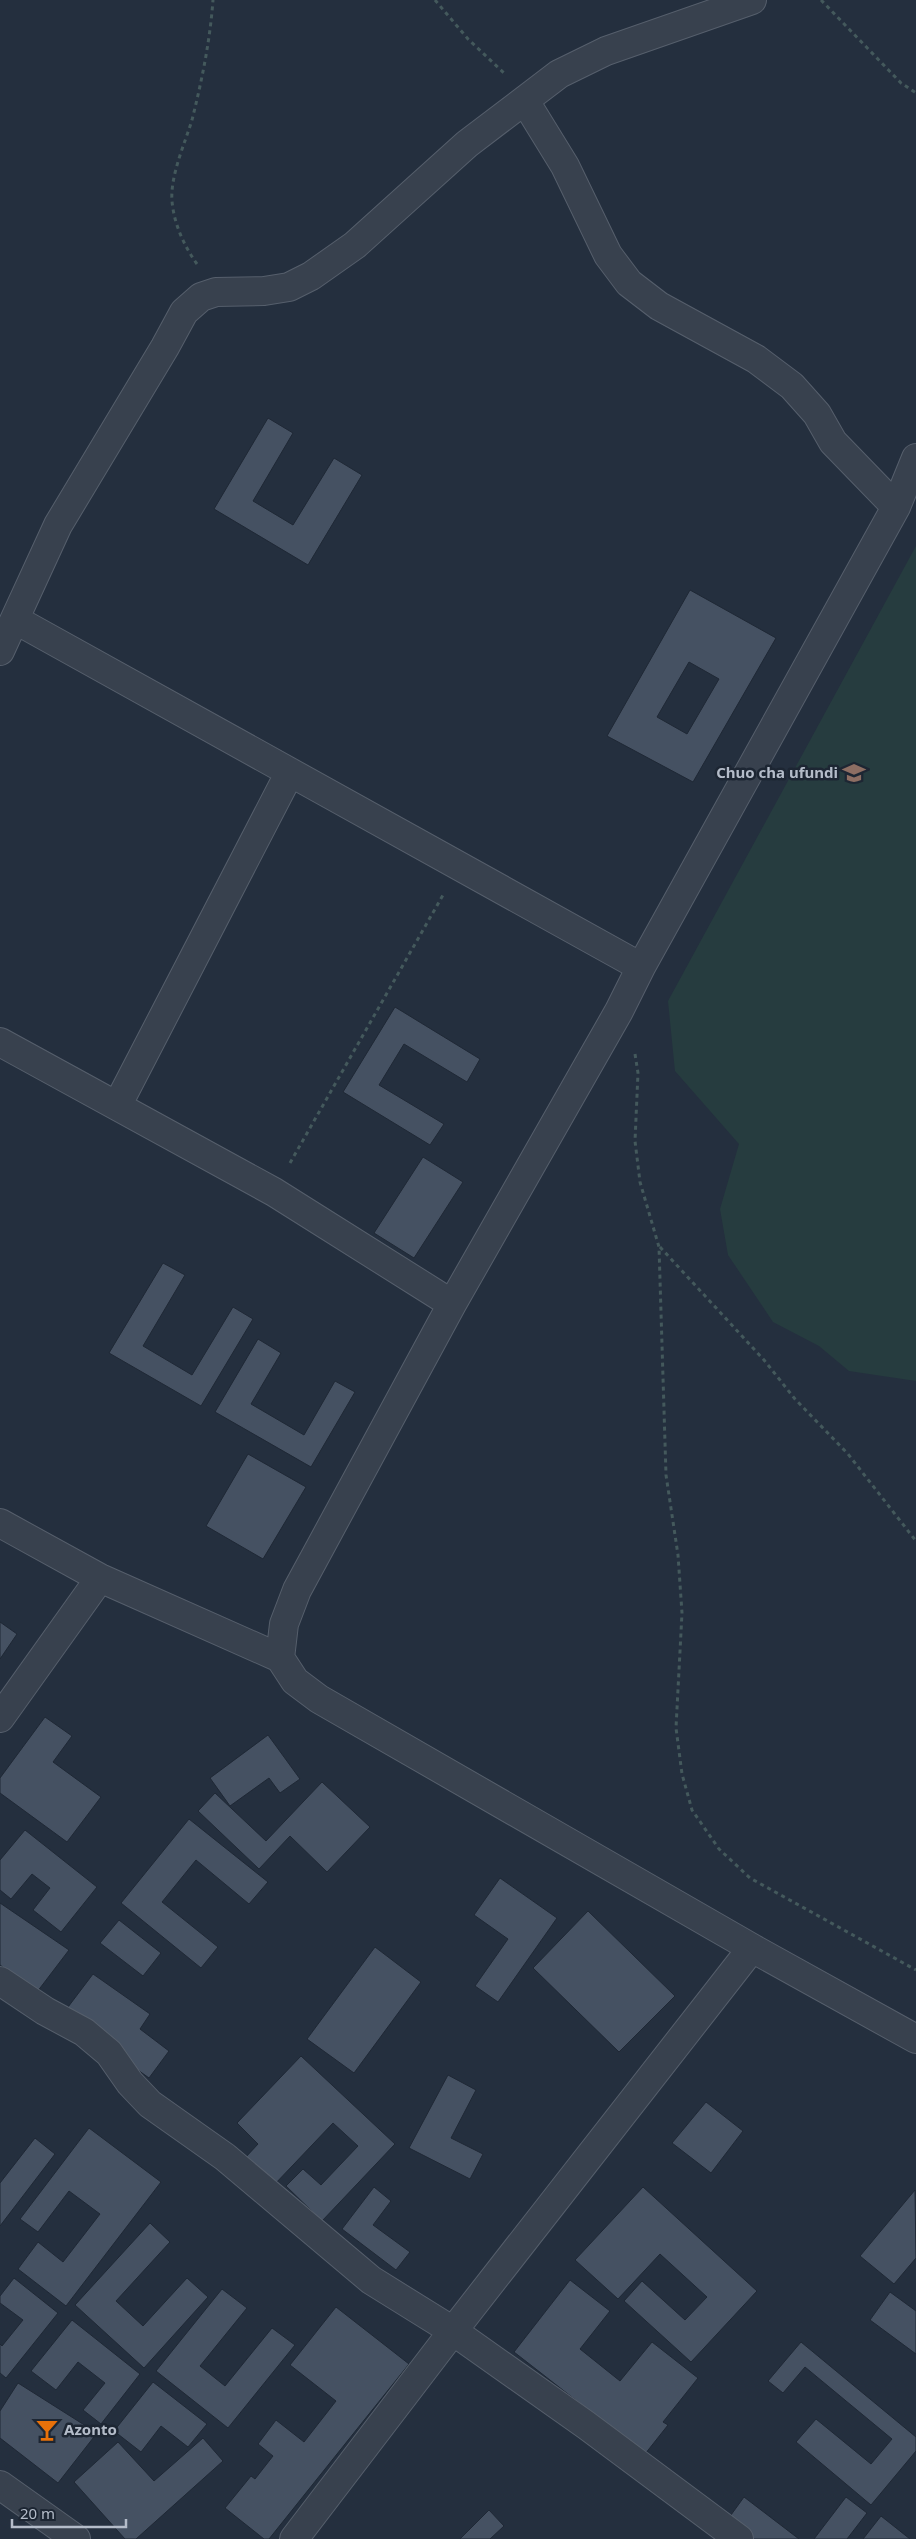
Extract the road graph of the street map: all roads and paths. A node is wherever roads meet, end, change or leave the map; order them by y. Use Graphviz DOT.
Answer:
graph roads {
  1 [pos="213,0"];
  2 [pos="435,0"];
  3 [pos="752,0"];
  4 [pos="821,0"];
  5 [pos="916,93"];
  6 [pos="527,99"];
  7 [pos="208,294"];
  8 [pos="916,458"];
  9 [pos="896,507"];
  10 [pos="10,621"];
  11 [pos="0,651"];
  12 [pos="290,772"];
  13 [pos="460,866"];
  14 [pos="641,967"];
  15 [pos="619,1012"];
  16 [pos="0,1042"];
  17 [pos="117,1106"];
  18 [pos="274,1192"];
  19 [pos="659,1246"];
  20 [pos="452,1304"];
  21 [pos="0,1522"];
  22 [pos="916,1542"];
  23 [pos="100,1578"];
  24 [pos="280,1658"];
  25 [pos="0,1718"];
  26 [pos="752,1948"];
  27 [pos="916,1970"];
  28 [pos="0,1981"];
  29 [pos="916,2039"];
  30 [pos="453,2331"];
  31 [pos="0,2485"];
  32 [pos="76,2539"];
  33 [pos="294,2539"];
  34 [pos="739,2539"];
  1 -- 7 [label="path"];
  2 -- 6 [label="path"];
  3 -- 6 [label="street"];
  4 -- 5 [label="path"];
  6 -- 7 [label="street"];
  6 -- 9 [label="street"];
  7 -- 10 [label="street"];
  8 -- 9 [label="street"];
  9 -- 14 [label="street"];
  10 -- 11 [label="street"];
  10 -- 12 [label="street"];
  12 -- 13 [label="street"];
  12 -- 17 [label="street"];
  13 -- 14 [label="street"];
  13 -- 18 [label="path"];
  14 -- 15 [label="street"];
  15 -- 19 [label="path"];
  15 -- 20 [label="street"];
  16 -- 17 [label="street"];
  17 -- 18 [label="street"];
  18 -- 20 [label="street"];
  19 -- 22 [label="path"];
  19 -- 27 [label="path"];
  20 -- 24 [label="street"];
  21 -- 23 [label="street"];
  23 -- 24 [label="street"];
  23 -- 25 [label="street"];
  24 -- 26 [label="street"];
  26 -- 29 [label="street"];
  26 -- 30 [label="street"];
  28 -- 30 [label="street"];
  30 -- 33 [label="street"];
  30 -- 34 [label="street"];
  31 -- 32 [label="street"];
}
